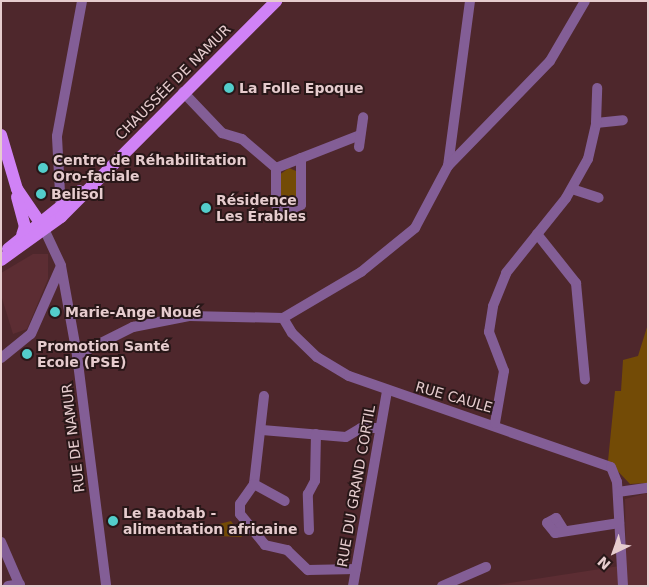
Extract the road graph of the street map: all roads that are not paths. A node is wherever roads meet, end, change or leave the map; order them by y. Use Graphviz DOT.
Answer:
graph roads {
  1 [pos="82,1"];
  2 [pos="276,1"];
  3 [pos="470,1"];
  4 [pos="585,1"];
  5 [pos="597,88"];
  6 [pos="183,92"];
  7 [pos="363,117"];
  8 [pos="623,120"];
  9 [pos="596,123"];
  10 [pos="1,135"];
  11 [pos="360,135"];
  12 [pos="358,147"];
  13 [pos="301,158"];
  14 [pos="448,166"];
  15 [pos="276,168"];
  16 [pos="17,189"];
  17 [pos="572,189"];
  18 [pos="599,198"];
  19 [pos="61,211"];
  20 [pos="42,226"];
  21 [pos="538,234"];
  22 [pos="22,235"];
  23 [pos="1,256"];
  24 [pos="1,260"];
  25 [pos="61,266"];
  26 [pos="283,318"];
  27 [pos="77,355"];
  28 [pos="1,358"];
  29 [pos="585,380"];
  30 [pos="387,392"];
  31 [pos="264,396"];
  32 [pos="495,423"];
  33 [pos="380,428"];
  34 [pos="262,430"];
  35 [pos="316,434"];
  36 [pos="254,484"];
  37 [pos="648,488"];
  38 [pos="618,492"];
  39 [pos="285,501"];
  40 [pos="619,523"];
  41 [pos="563,529"];
  42 [pos="309,530"];
  43 [pos="1,542"];
  44 [pos="486,567"];
  45 [pos="356,569"];
  46 [pos="20,585"];
  47 [pos="8,586"];
  48 [pos="106,586"];
  49 [pos="352,586"];
  50 [pos="442,586"];
  51 [pos="623,586"];
  1 -- 19 [label="street"];
  2 -- 6 [label="main road, CHAUSSÉE DE NAMUR"];
  3 -- 14 [label="street"];
  4 -- 14 [label="street"];
  5 -- 9 [label="street"];
  6 -- 15 [label="street"];
  6 -- 19 [label="main road, CHAUSSÉE DE NAMUR"];
  7 -- 11 [label="street"];
  8 -- 9 [label="street"];
  9 -- 17 [label="street"];
  10 -- 16 [label="main road"];
  11 -- 12 [label="street"];
  11 -- 13 [label="street"];
  13 -- 15 [label="street"];
  13 -- 15 [label="street"];
  14 -- 26 [label="street"];
  16 -- 20 [label="main road"];
  16 -- 22 [label="main road"];
  17 -- 18 [label="street"];
  17 -- 21 [label="street"];
  19 -- 20 [label="main road, CHAUSSÉE DE NAMUR"];
  20 -- 22 [label="main road"];
  20 -- 24 [label="main road"];
  20 -- 25 [label="street, RUE DE NAMUR"];
  21 -- 29 [label="street"];
  21 -- 32 [label="street"];
  22 -- 23 [label="main road"];
  25 -- 27 [label="street, RUE DE NAMUR"];
  25 -- 28 [label="street"];
  26 -- 27 [label="street"];
  26 -- 30 [label="street, RUE CAULE"];
  27 -- 48 [label="street, RUE DE NAMUR"];
  30 -- 32 [label="street, RUE CAULE"];
  30 -- 33 [label="street, RUE DU GRAND CORTIL"];
  31 -- 34 [label="street"];
  32 -- 38 [label="street, RUE CAULE"];
  33 -- 35 [label="street"];
  33 -- 45 [label="street, RUE DU GRAND CORTIL"];
  34 -- 35 [label="street"];
  34 -- 36 [label="street"];
  35 -- 42 [label="street"];
  36 -- 39 [label="street"];
  36 -- 45 [label="street"];
  37 -- 38 [label="street"];
  38 -- 40 [label="street"];
  40 -- 41 [label="street"];
  40 -- 51 [label="street"];
  43 -- 46 [label="street"];
  44 -- 50 [label="street"];
  45 -- 49 [label="street, RUE DU GRAND CORTIL"];
  46 -- 47 [label="street"];
}
